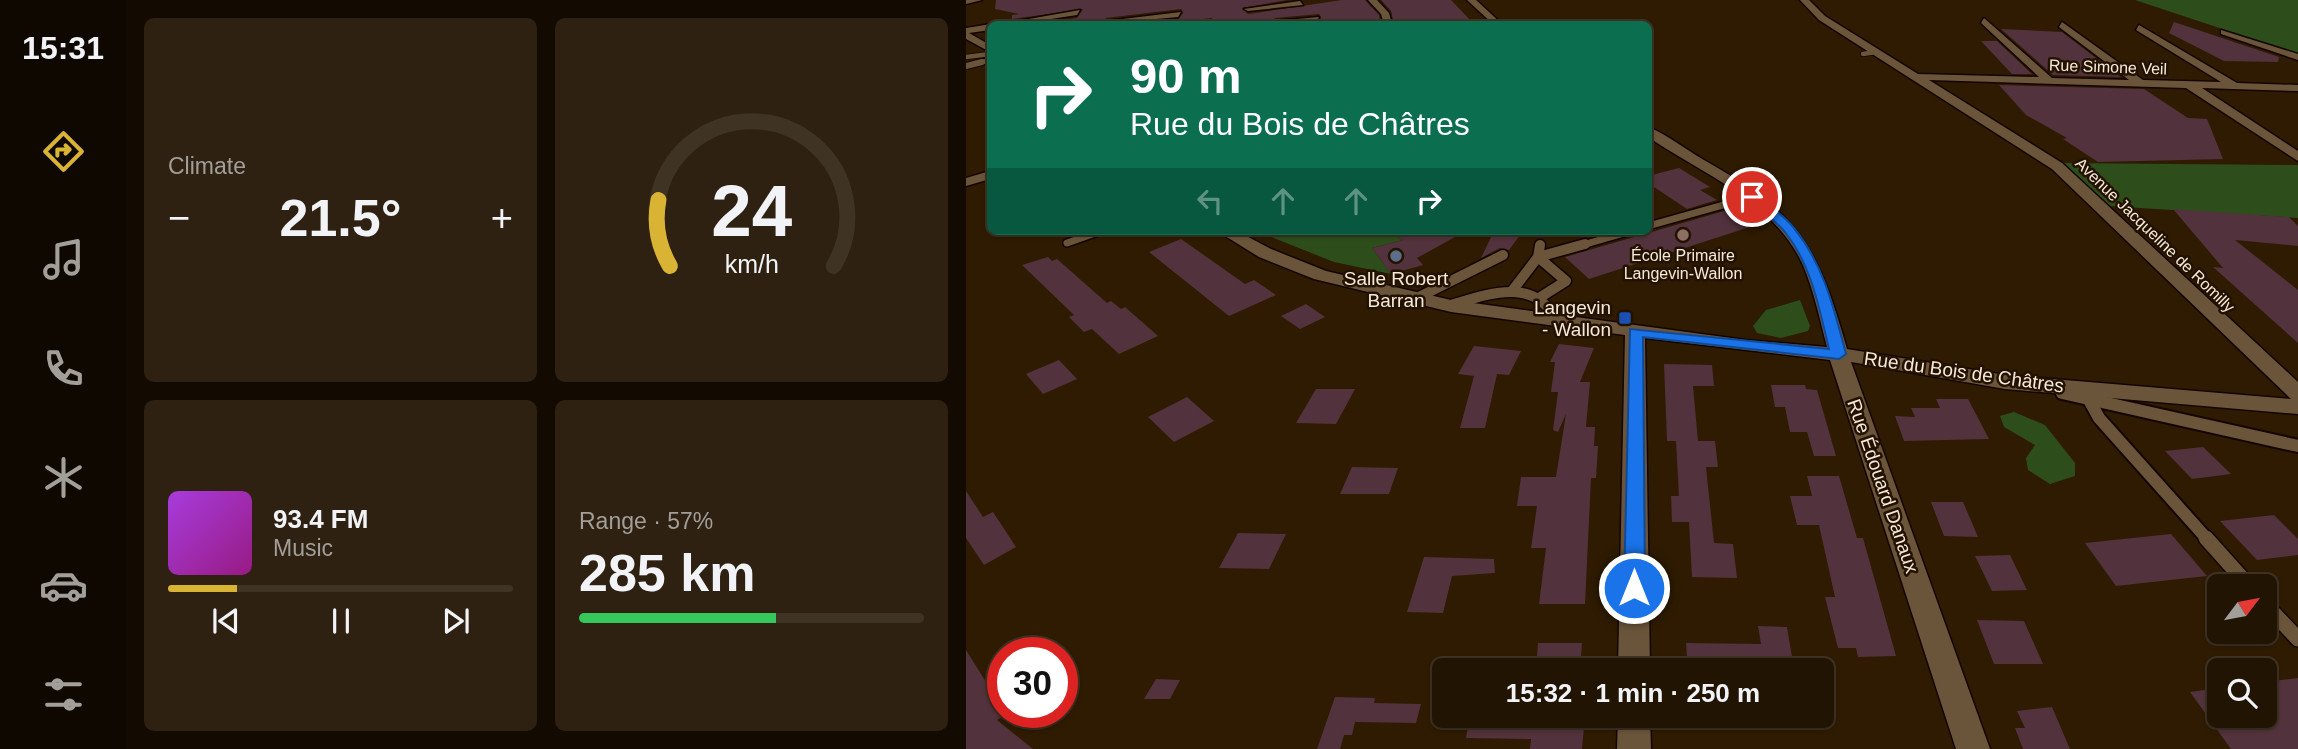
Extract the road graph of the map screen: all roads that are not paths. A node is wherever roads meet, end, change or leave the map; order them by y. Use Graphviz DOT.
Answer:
graph roads {
  1 [pos="978,0"];
  2 [pos="1371,0"];
  3 [pos="1471,0"];
  4 [pos="1804,0"];
  5 [pos="966,2"];
  6 [pos="1082,2"];
  7 [pos="1300,3"];
  8 [pos="1245,5"];
  9 [pos="1161,6"];
  10 [pos="1178,14"];
  11 [pos="1167,17"];
  12 [pos="1255,17"];
  13 [pos="1316,19"];
  14 [pos="1094,20"];
  15 [pos="1072,21"];
  16 [pos="1300,21"];
  17 [pos="1387,21"];
  18 [pos="1495,21"];
  19 [pos="1984,21"];
  20 [pos="2062,24"];
  21 [pos="987,28"];
  22 [pos="2139,28"];
  23 [pos="2224,32"];
  24 [pos="966,33"];
  25 [pos="987,49"];
  26 [pos="987,52"];
  27 [pos="966,57"];
  28 [pos="2298,57"];
  29 [pos="987,62"];
  30 [pos="966,65"];
  31 [pos="1917,77"];
  32 [pos="2049,81"];
  33 [pos="2140,83"];
  34 [pos="2188,85"];
  35 [pos="2235,86"];
  36 [pos="2298,88"];
  37 [pos="1652,136"];
  38 [pos="2298,157"];
  39 [pos="987,176"];
  40 [pos="966,182"];
  41 [pos="1752,197"];
  42 [pos="1652,225"];
  43 [pos="1090,235"];
  44 [pos="1232,235"];
  45 [pos="1617,235"];
  46 [pos="1067,243"];
  47 [pos="1540,245"];
  48 [pos="1503,255"];
  49 [pos="1538,257"];
  50 [pos="1512,292"];
  51 [pos="1539,298"];
  52 [pos="1415,299"];
  53 [pos="1451,306"];
  54 [pos="1556,321"];
  55 [pos="1635,332"];
  56 [pos="1839,354"];
  57 [pos="2005,382"];
  58 [pos="2298,394"];
  59 [pos="2088,398"];
  60 [pos="2298,407"];
  61 [pos="2298,446"];
  62 [pos="2238,574"];
  63 [pos="2277,617"];
  64 [pos="2298,639"];
  65 [pos="1634,658"];
  66 [pos="1634,728"];
  67 [pos="1634,749"];
  68 [pos="1973,749"];
  1 -- 5 [label="street"];
  2 -- 17 [label="street"];
  3 -- 18 [label="street"];
  4 -- 31 [label="street, Avenue Jacqueline de Romilly"];
  6 -- 14 [label="street"];
  7 -- 8 [label="street"];
  8 -- 12 [label="street"];
  9 -- 11 [label="street"];
  10 -- 11 [label="street"];
  11 -- 14 [label="street"];
  13 -- 16 [label="street"];
  14 -- 15 [label="street"];
  19 -- 32 [label="street"];
  20 -- 33 [label="street"];
  21 -- 24 [label="street"];
  22 -- 35 [label="street"];
  23 -- 28 [label="street"];
  24 -- 25 [label="street"];
  26 -- 27 [label="lane"];
  29 -- 30 [label="lane"];
  31 -- 32 [label="street, Rue Simone Veil"];
  31 -- 58 [label="street, Avenue Jacqueline de Romilly"];
  32 -- 33 [label="street, Rue Simone Veil"];
  33 -- 34 [label="street, Rue Simone Veil"];
  34 -- 35 [label="street, Rue Simone Veil"];
  34 -- 38 [label="street"];
  35 -- 36 [label="street, Rue Simone Veil"];
  37 -- 41 [label="street, Rue Édouard Danaux"];
  39 -- 40 [label="street"];
  41 -- 42 [label="lane"];
  41 -- 56 [label="street, Rue Édouard Danaux"];
  43 -- 46 [label="lane"];
  44 -- 52 [label="street, Rue du Bois de Châtres"];
  45 -- 49 [label="lane"];
  47 -- 49 [label="lane"];
  48 -- 52 [label="lane"];
  49 -- 50 [label="lane"];
  49 -- 51 [label="lane"];
  50 -- 51 [label="lane"];
  50 -- 53 [label="lane"];
  51 -- 54 [label="lane"];
  52 -- 53 [label="street, Rue du Bois de Châtres"];
  53 -- 54 [label="street, Rue du Bois de Châtres"];
  54 -- 55 [label="street, Rue du Bois de Châtres"];
  55 -- 56 [label="street, Rue du Bois de Châtres"];
  55 -- 65 [label="street"];
  56 -- 57 [label="street, Rue du Bois de Châtres"];
  56 -- 68 [label="street, Rue Édouard Danaux"];
  57 -- 59 [label="lane"];
  57 -- 60 [label="street, Rue du Bois de Châtres"];
  59 -- 61 [label="lane"];
  59 -- 62 [label="lane"];
  63 -- 64 [label="lane"];
  66 -- 67 [label="street"];
}
